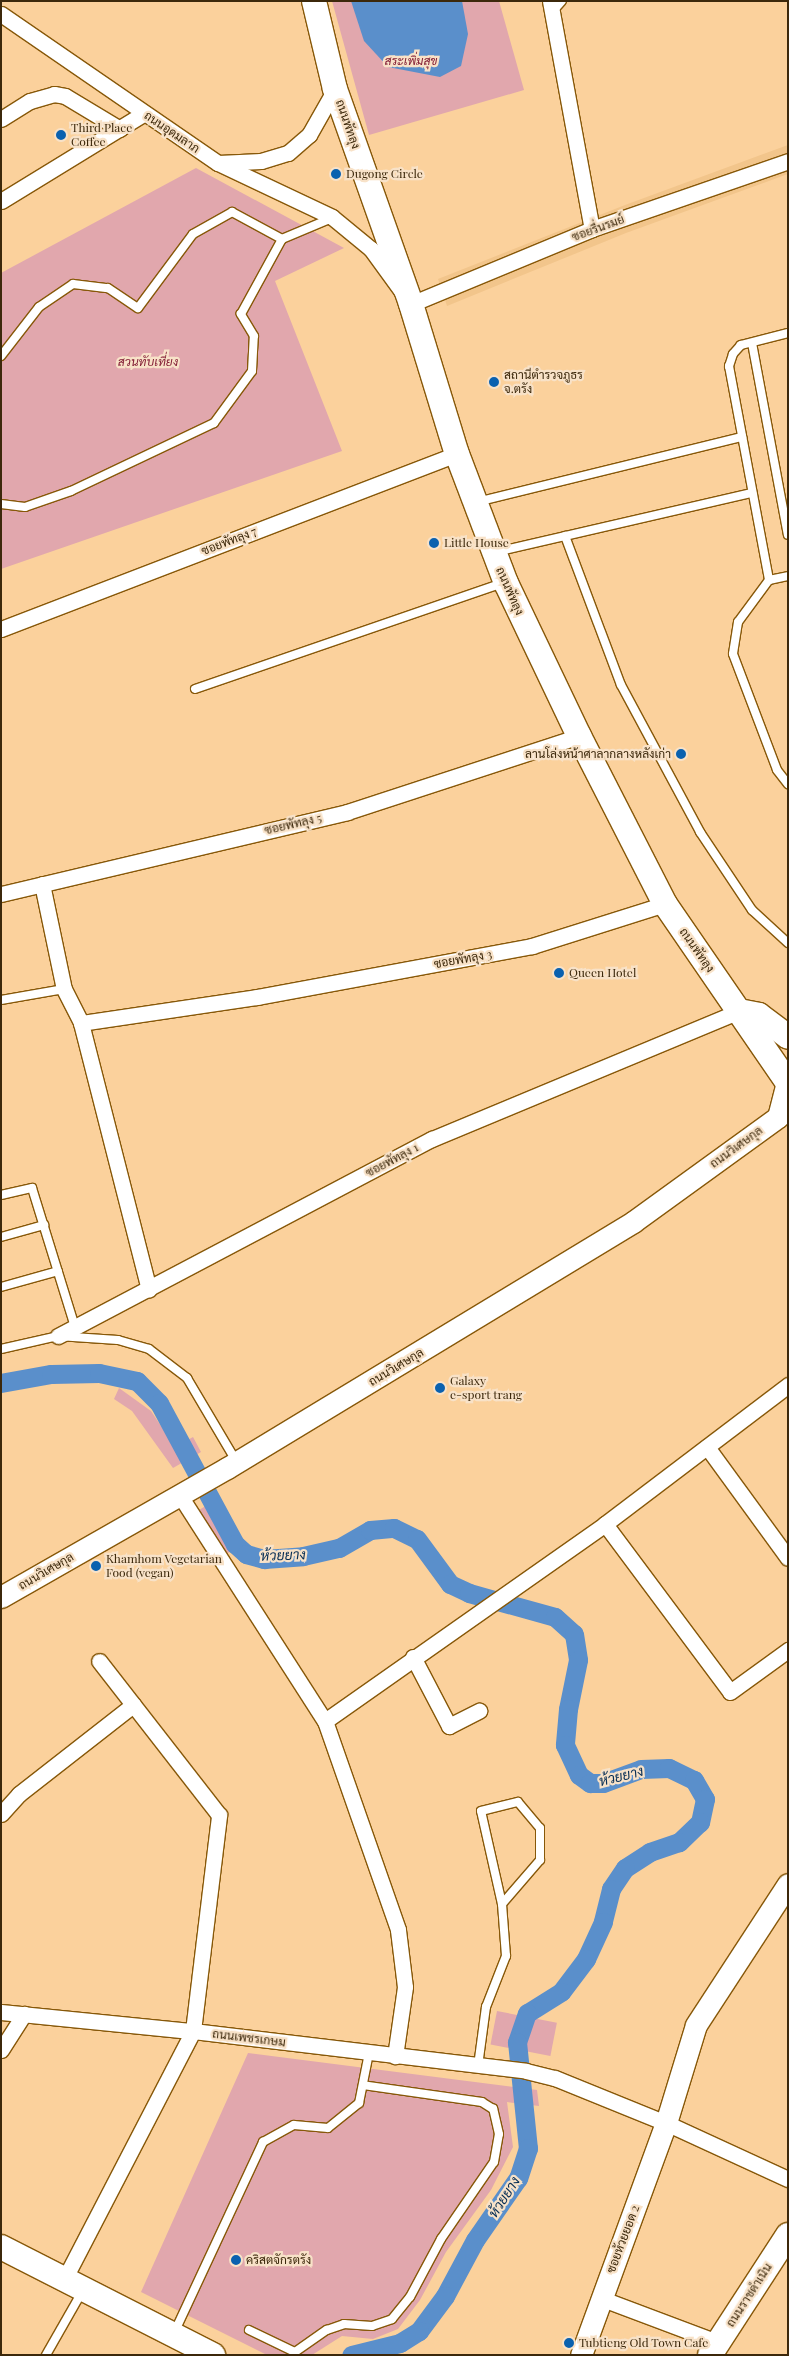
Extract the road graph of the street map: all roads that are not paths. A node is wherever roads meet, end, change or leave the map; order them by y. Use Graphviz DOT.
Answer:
graph roads {
  1 [pos="314,1"];
  2 [pos="555,5"];
  3 [pos="1,14"];
  4 [pos="336,89"];
  5 [pos="143,114"];
  6 [pos="1,120"];
  7 [pos="120,129"];
  8 [pos="788,161"];
  9 [pos="218,163"];
  10 [pos="1,201"];
  11 [pos="332,217"];
  12 [pos="592,229"];
  13 [pos="282,239"];
  14 [pos="411,304"];
  15 [pos="788,333"];
  16 [pos="752,343"];
  17 [pos="1,356"];
  18 [pos="742,437"];
  19 [pos="457,454"];
  20 [pos="752,493"];
  21 [pos="475,502"];
  22 [pos="1,504"];
  23 [pos="788,535"];
  24 [pos="565,536"];
  25 [pos="494,553"];
  26 [pos="788,576"];
  27 [pos="769,580"];
  28 [pos="506,583"];
  29 [pos="1,629"];
  30 [pos="195,689"];
  31 [pos="579,736"];
  32 [pos="788,784"];
  33 [pos="42,884"];
  34 [pos="1,894"];
  35 [pos="665,904"];
  36 [pos="788,943"];
  37 [pos="64,989"];
  38 [pos="1,1000"];
  39 [pos="739,1011"];
  40 [pos="80,1023"];
  41 [pos="788,1037"];
  42 [pos="787,1080"];
  43 [pos="783,1118"];
  44 [pos="1,1195"];
  45 [pos="44,1226"];
  46 [pos="1,1237"];
  47 [pos="58,1271"];
  48 [pos="1,1287"];
  49 [pos="149,1288"];
  50 [pos="75,1327"];
  51 [pos="58,1336"];
  52 [pos="1,1349"];
  53 [pos="788,1385"];
  54 [pos="707,1447"];
  55 [pos="232,1465"];
  56 [pos="179,1494"];
  57 [pos="605,1524"];
  58 [pos="788,1558"];
  59 [pos="1,1597"];
  60 [pos="788,1650"];
  61 [pos="413,1657"];
  62 [pos="100,1661"];
  63 [pos="133,1705"];
  64 [pos="479,1711"];
  65 [pos="325,1721"];
  66 [pos="1,1814"];
  67 [pos="788,1884"];
  68 [pos="502,1904"];
  69 [pos="1,2012"];
  70 [pos="24,2014"];
  71 [pos="193,2030"];
  72 [pos="1,2050"];
  73 [pos="369,2053"];
  74 [pos="395,2056"];
  75 [pos="478,2066"];
  76 [pos="363,2085"];
  77 [pos="666,2123"];
  78 [pos="788,2179"];
  79 [pos="788,2235"];
  80 [pos="1,2247"];
  81 [pos="75,2283"];
  82 [pos="600,2298"];
  83 [pos="249,2330"];
  84 [pos="174,2334"];
  85 [pos="714,2348"];
  86 [pos="46,2355"];
  87 [pos="214,2355"];
  88 [pos="581,2355"];
  1 -- 4 [label="main road, ถนนพัทลุง"];
  2 -- 12 [label="street"];
  3 -- 5 [label="street, ถนนอุดมลาภ"];
  4 -- 9 [label="street"];
  4 -- 14 [label="main road, ถนนพัทลุง"];
  5 -- 7 [label="street"];
  5 -- 9 [label="street, ถนนอุดมลาภ"];
  6 -- 7 [label="street"];
  7 -- 10 [label="street"];
  8 -- 12 [label="street, ซอยรื่นรมย์"];
  9 -- 11 [label="street, ถนนอุดมลาภ"];
  11 -- 13 [label="lane"];
  11 -- 14 [label="street, ถนนอุดมลาภ"];
  12 -- 14 [label="street, ซอยรื่นรมย์"];
  13 -- 17 [label="lane"];
  13 -- 22 [label="lane"];
  14 -- 19 [label="main road, ถนนพัทลุง"];
  15 -- 16 [label="lane"];
  16 -- 18 [label="lane"];
  16 -- 23 [label="lane"];
  18 -- 20 [label="lane"];
  18 -- 21 [label="lane"];
  19 -- 21 [label="main road, ถนนพัทลุง"];
  19 -- 29 [label="street, ซอยพัทลุง 7"];
  20 -- 24 [label="lane"];
  20 -- 27 [label="lane"];
  21 -- 25 [label="main road, ถนนพัทลุง"];
  24 -- 25 [label="lane"];
  24 -- 36 [label="lane"];
  25 -- 28 [label="main road, ถนนพัทลุง"];
  26 -- 27 [label="lane"];
  27 -- 32 [label="lane"];
  28 -- 30 [label="lane"];
  28 -- 31 [label="main road, ถนนพัทลุง"];
  31 -- 33 [label="street, ซอยพัทลุง 5"];
  31 -- 35 [label="main road, ถนนพัทลุง"];
  33 -- 34 [label="street, ซอยพัทลุง 5"];
  33 -- 37 [label="street"];
  35 -- 39 [label="main road, ถนนพัทลุง"];
  35 -- 40 [label="street, ซอยพัทลุง 3"];
  37 -- 38 [label="lane"];
  37 -- 40 [label="street"];
  39 -- 41 [label="main road"];
  39 -- 42 [label="main road, ถนนพัทลุง"];
  39 -- 49 [label="street, ซอยพัทลุง 1"];
  40 -- 49 [label="street"];
  42 -- 43 [label="main road, ถนนวิเศษกุล"];
  43 -- 55 [label="main road, ถนนวิเศษกุล"];
  44 -- 45 [label="lane"];
  45 -- 46 [label="lane"];
  45 -- 47 [label="lane"];
  47 -- 48 [label="lane"];
  47 -- 50 [label="lane"];
  49 -- 50 [label="street, ซอยพัทลุง 1"];
  50 -- 51 [label="street, ซอยพัทลุง 1"];
  51 -- 52 [label="lane"];
  51 -- 55 [label="lane"];
  53 -- 54 [label="street"];
  54 -- 57 [label="street"];
  54 -- 58 [label="street"];
  55 -- 56 [label="main road, ถนนวิเศษกุล"];
  56 -- 59 [label="main road, ถนนวิเศษกุล"];
  56 -- 65 [label="street"];
  57 -- 60 [label="street"];
  57 -- 61 [label="street"];
  61 -- 64 [label="street"];
  61 -- 65 [label="street"];
  62 -- 63 [label="street"];
  63 -- 66 [label="street"];
  63 -- 71 [label="street"];
  65 -- 74 [label="street"];
  67 -- 77 [label="main road, ซอยห้วยยอด 2"];
  68 -- 68 [label="lane"];
  68 -- 75 [label="lane"];
  69 -- 70 [label="street, ถนนเพชรเกษม"];
  70 -- 71 [label="street, ถนนเพชรเกษม"];
  70 -- 72 [label="street"];
  71 -- 73 [label="street, ถนนเพชรเกษม"];
  71 -- 81 [label="street"];
  73 -- 74 [label="street, ถนนเพชรเกษม"];
  73 -- 76 [label="lane"];
  74 -- 75 [label="street, ถนนเพชรเกษม"];
  75 -- 77 [label="street, ถนนเพชรเกษม"];
  76 -- 83 [label="lane"];
  76 -- 84 [label="lane"];
  77 -- 78 [label="street, ถนนเพชรเกษม"];
  77 -- 82 [label="main road, ซอยห้วยยอด 2"];
  79 -- 85 [label="main road, ถนนราชดำเนิน"];
  80 -- 81 [label="main road"];
  81 -- 84 [label="main road"];
  81 -- 86 [label="lane"];
  82 -- 85 [label="street"];
  82 -- 88 [label="main road, ซอยห้วยยอด 2"];
  84 -- 87 [label="main road"];
}
